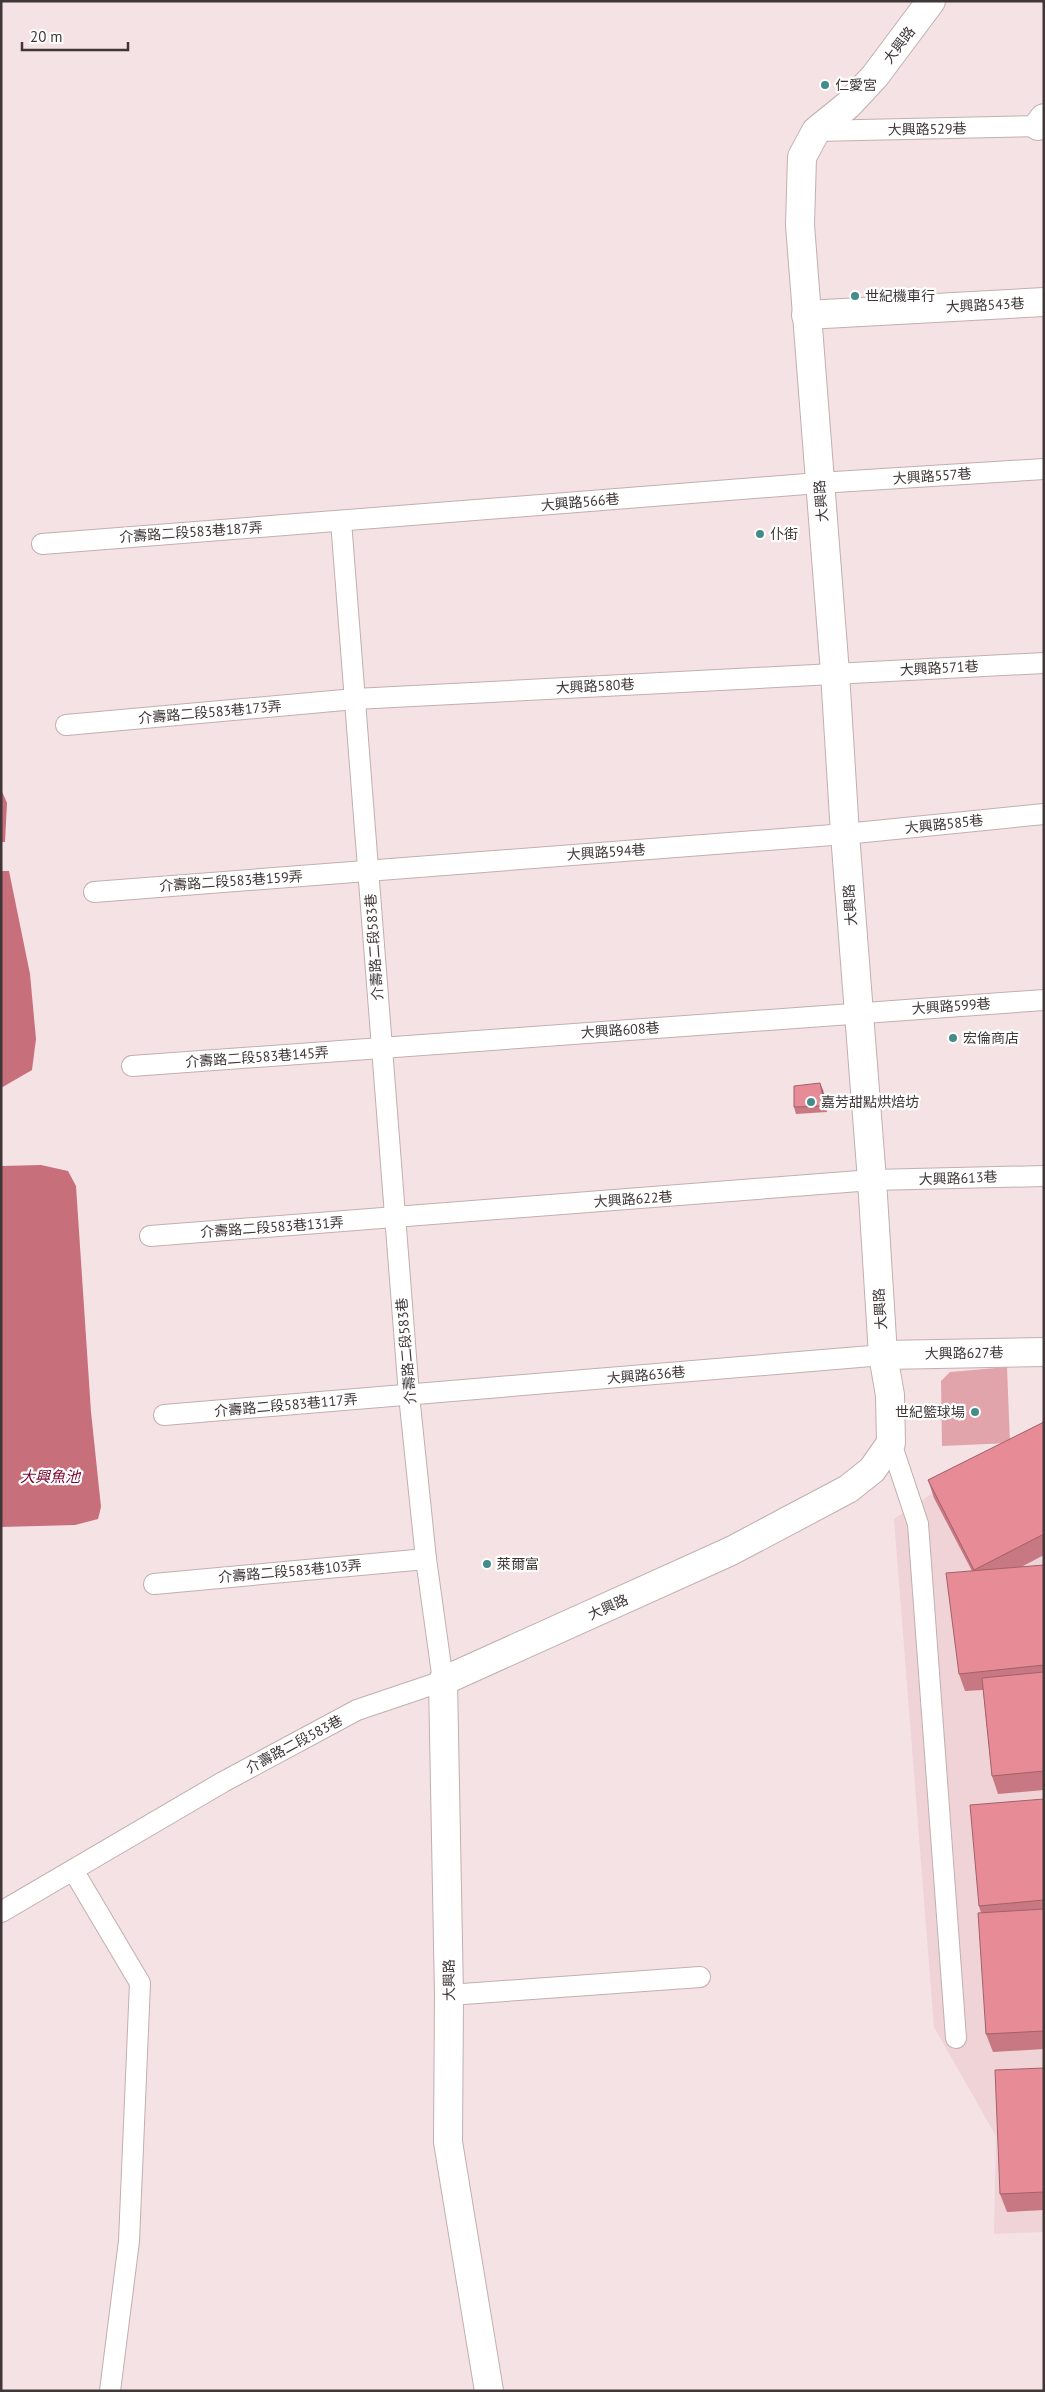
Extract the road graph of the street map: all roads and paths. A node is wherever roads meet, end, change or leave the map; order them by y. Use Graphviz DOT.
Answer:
graph roads {
  1 [pos="931,1"];
  2 [pos="1042,123"];
  3 [pos="816,131"];
  4 [pos="1044,302"];
  5 [pos="806,315"];
  6 [pos="1044,469"];
  7 [pos="819,483"];
  8 [pos="340,521"];
  9 [pos="42,544"];
  10 [pos="1044,664"];
  11 [pos="835,674"];
  12 [pos="354,700"];
  13 [pos="66,725"];
  14 [pos="1044,814"];
  15 [pos="845,834"];
  16 [pos="368,871"];
  17 [pos="94,892"];
  18 [pos="1044,1000"];
  19 [pos="858,1012"];
  20 [pos="381,1048"];
  21 [pos="132,1066"];
  22 [pos="1044,1176"];
  23 [pos="872,1180"];
  24 [pos="395,1218"];
  25 [pos="150,1236"];
  26 [pos="1044,1352"];
  27 [pos="883,1355"];
  28 [pos="409,1395"];
  29 [pos="164,1415"];
  30 [pos="891,1443"];
  31 [pos="426,1559"];
  32 [pos="154,1584"];
  33 [pos="443,1681"];
  34 [pos="73,1870"];
  35 [pos="1,1912"];
  36 [pos="700,1977"];
  37 [pos="449,1995"];
  38 [pos="956,2038"];
  39 [pos="110,2391"];
  40 [pos="489,2391"];
  1 -- 3 [label="street, 大興路"];
  2 -- 3 [label="lane, 大興路529巷"];
  3 -- 5 [label="street, 大興路"];
  4 -- 5 [label="street, 大興路543巷"];
  5 -- 7 [label="street, 大興路"];
  6 -- 7 [label="lane, 大興路557巷"];
  7 -- 8 [label="lane, 大興路566巷"];
  7 -- 11 [label="street, 大興路"];
  8 -- 9 [label="lane, 介壽路二段583巷187弄"];
  8 -- 12 [label="lane, 介壽路二段583巷"];
  10 -- 11 [label="lane, 大興路571巷"];
  11 -- 12 [label="lane, 大興路580巷"];
  11 -- 15 [label="street, 大興路"];
  12 -- 13 [label="lane, 介壽路二段583巷173弄"];
  12 -- 16 [label="lane, 介壽路二段583巷"];
  14 -- 15 [label="lane, 大興路585巷"];
  15 -- 16 [label="lane, 大興路594巷"];
  15 -- 19 [label="street, 大興路"];
  16 -- 17 [label="lane, 介壽路二段583巷159弄"];
  16 -- 20 [label="lane, 介壽路二段583巷"];
  18 -- 19 [label="lane, 大興路599巷"];
  19 -- 20 [label="lane, 大興路608巷"];
  19 -- 23 [label="street, 大興路"];
  20 -- 21 [label="lane, 介壽路二段583巷145弄"];
  20 -- 24 [label="lane, 介壽路二段583巷"];
  22 -- 23 [label="lane, 大興路613巷"];
  23 -- 24 [label="lane, 大興路622巷"];
  23 -- 27 [label="street, 大興路"];
  24 -- 25 [label="lane, 介壽路二段583巷131弄"];
  24 -- 28 [label="lane, 介壽路二段583巷"];
  26 -- 27 [label="street, 大興路627巷"];
  27 -- 28 [label="lane, 大興路636巷"];
  27 -- 30 [label="street, 大興路"];
  28 -- 29 [label="lane, 介壽路二段583巷117弄"];
  28 -- 31 [label="lane, 介壽路二段583巷"];
  30 -- 33 [label="street, 大興路"];
  30 -- 38 [label="lane"];
  31 -- 32 [label="lane, 介壽路二段583巷103弄"];
  31 -- 33 [label="lane, 介壽路二段583巷"];
  33 -- 34 [label="lane, 介壽路二段583巷"];
  33 -- 37 [label="street, 大興路"];
  34 -- 35 [label="lane, 介壽路二段583巷"];
  34 -- 39 [label="lane"];
  36 -- 37 [label="lane"];
  37 -- 40 [label="street, 大興路"];
}
